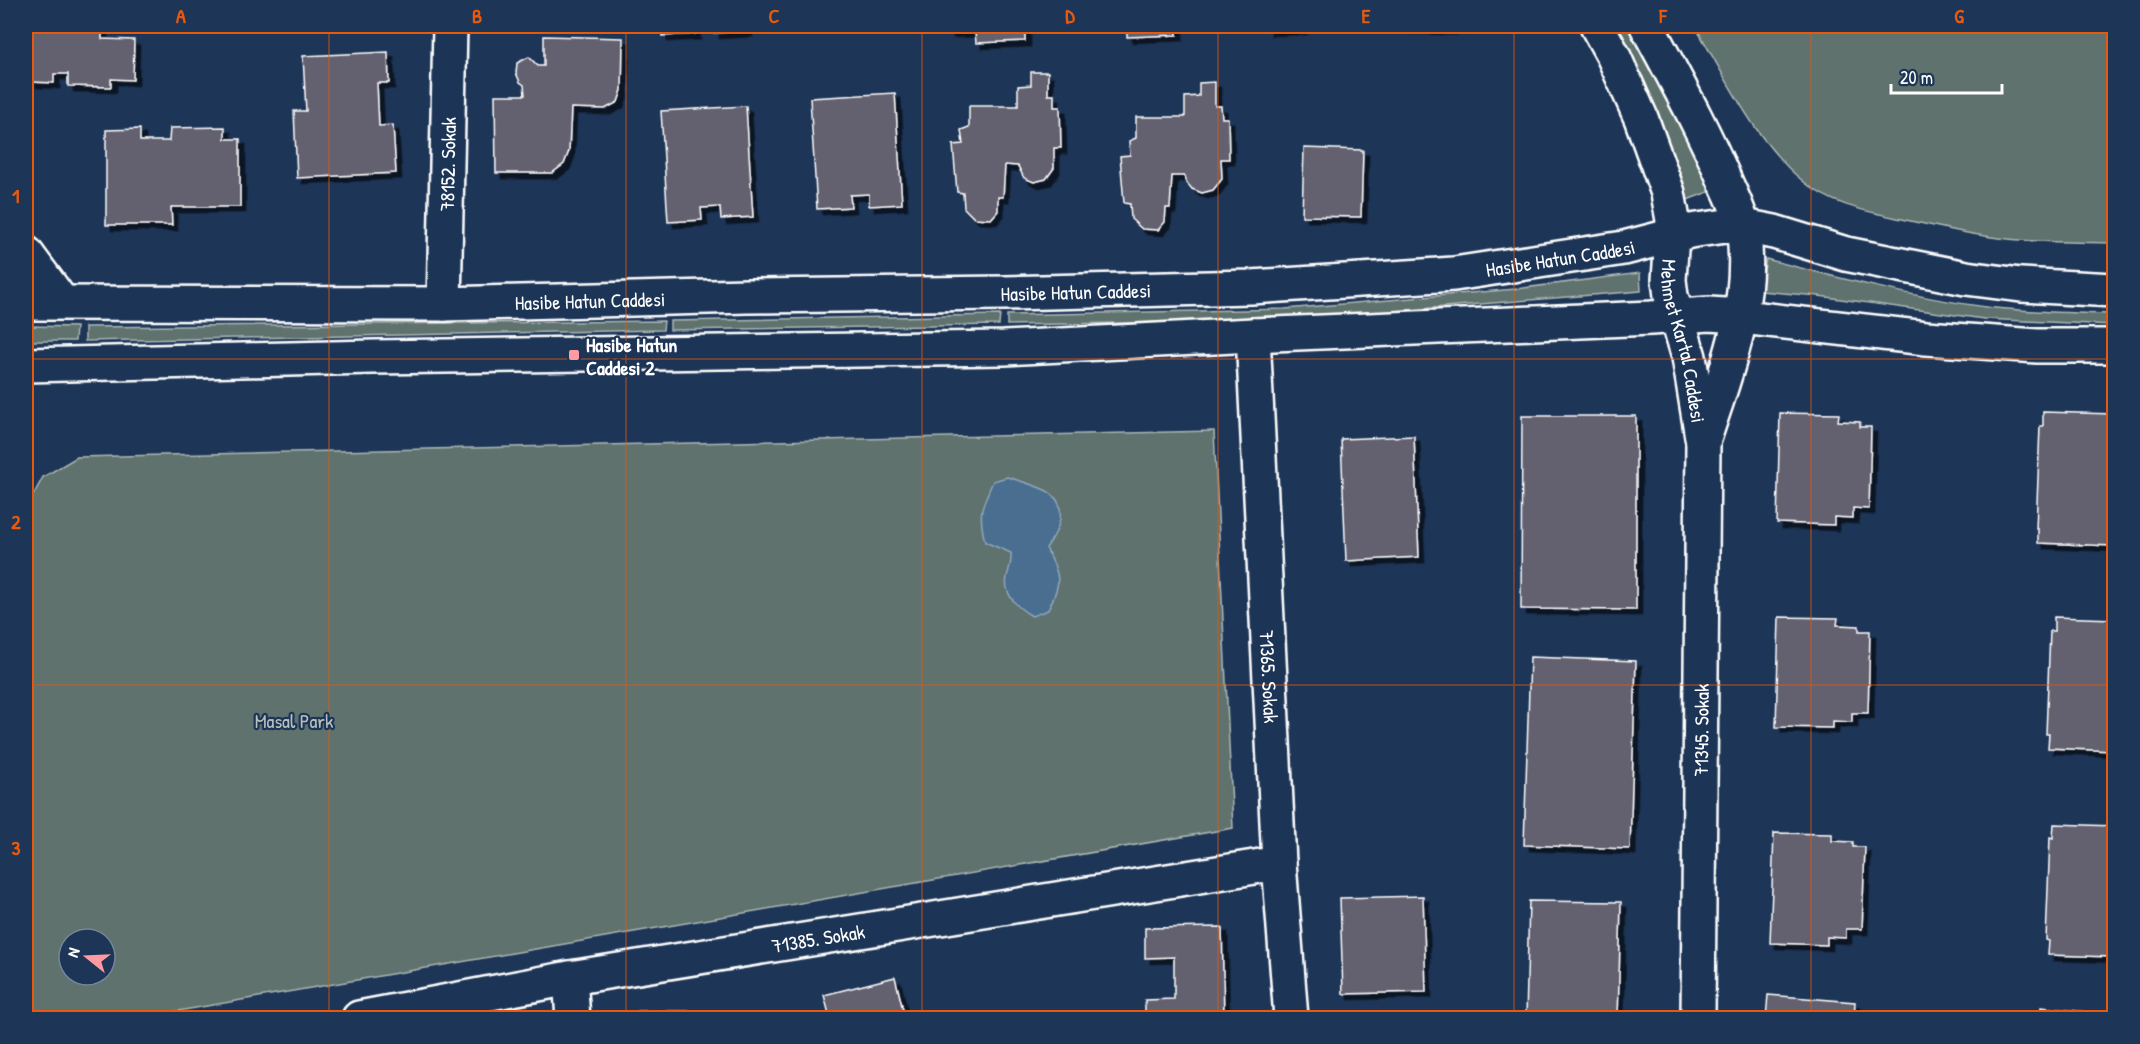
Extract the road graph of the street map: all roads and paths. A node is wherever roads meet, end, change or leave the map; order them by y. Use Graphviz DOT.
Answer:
graph roads {
  1 [pos="450,26"];
  2 [pos="1597,26"];
  3 [pos="1647,26"];
  4 [pos="1743,226"];
  5 [pos="1672,236"];
  6 [pos="26,253"];
  7 [pos="2115,290"];
  8 [pos="62,302"];
  9 [pos="26,303"];
  10 [pos="444,304"];
  11 [pos="1740,316"];
  12 [pos="1678,317"];
  13 [pos="1253,335"];
  14 [pos="2115,346"];
  15 [pos="26,365"];
  16 [pos="1703,442"];
  17 [pos="1279,863"];
  18 [pos="570,978"];
  19 [pos="359,1018"];
  20 [pos="573,1018"];
  21 [pos="1291,1018"];
  22 [pos="1698,1018"];
  1 -- 10 [label="main road, 78152. Sokak"];
  2 -- 5 [label="main road, Mehmet Kartal Caddesi"];
  3 -- 4 [label="main road, Mehmet Kartal Caddesi"];
  4 -- 5 [label="main road, Hasibe Hatun Caddesi"];
  4 -- 7 [label="main road, Hasibe Hatun Caddesi"];
  4 -- 11 [label="main road, Mehmet Kartal Caddesi"];
  5 -- 10 [label="main road, Hasibe Hatun Caddesi"];
  5 -- 12 [label="main road, Mehmet Kartal Caddesi"];
  6 -- 8 [label="main road"];
  8 -- 9 [label="main road, Hasibe Hatun Caddesi"];
  8 -- 10 [label="main road, Hasibe Hatun Caddesi"];
  11 -- 12 [label="main road"];
  11 -- 14 [label="main road"];
  11 -- 16 [label="main road, Mehmet Kartal Caddesi"];
  12 -- 13 [label="main road"];
  12 -- 16 [label="main road, Mehmet Kartal Caddesi"];
  13 -- 15 [label="main road"];
  13 -- 17 [label="main road, 71365. Sokak"];
  16 -- 22 [label="main road, 71345. Sokak"];
  17 -- 18 [label="main road, 71385. Sokak"];
  17 -- 21 [label="main road, 71365. Sokak"];
  18 -- 19 [label="main road, 71385. Sokak"];
  18 -- 20 [label="main road"];
}
